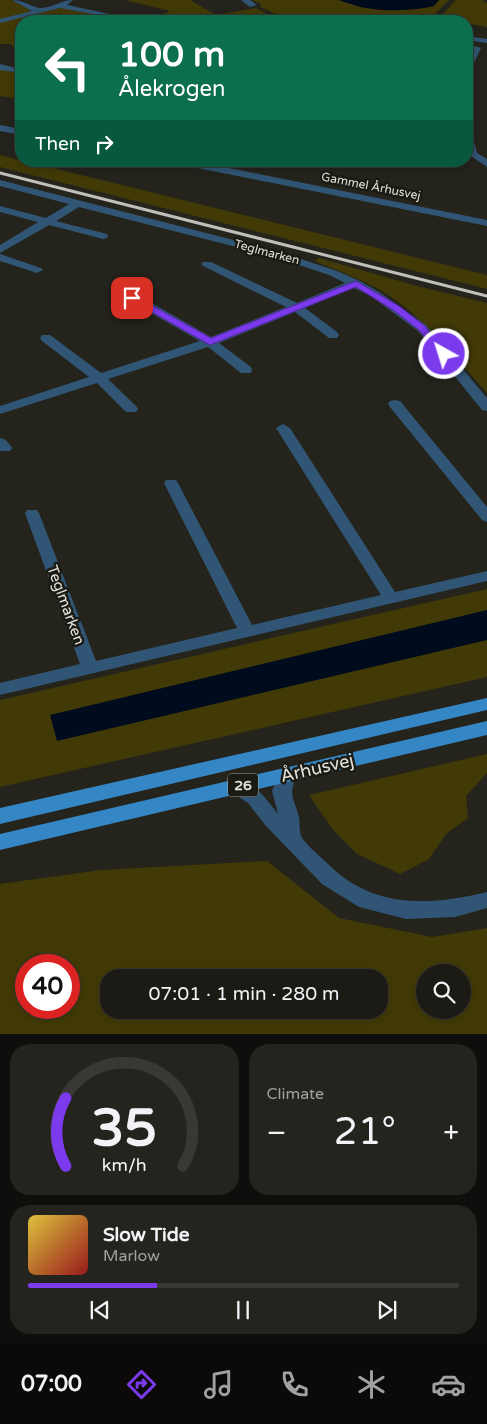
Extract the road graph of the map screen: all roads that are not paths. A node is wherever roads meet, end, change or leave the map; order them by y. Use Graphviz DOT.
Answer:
graph roads {
  1 [pos="16,0"];
  2 [pos="69,0"];
  3 [pos="245,0"];
  4 [pos="254,5"];
  5 [pos="60,6"];
  6 [pos="39,11"];
  7 [pos="23,15"];
  8 [pos="109,15"];
  9 [pos="15,17"];
  10 [pos="0,21"];
  11 [pos="473,39"];
  12 [pos="487,42"];
  13 [pos="473,47"];
  14 [pos="477,48"];
  15 [pos="473,56"];
  16 [pos="0,68"];
  17 [pos="15,69"];
  18 [pos="0,128"];
  19 [pos="15,131"];
  20 [pos="473,154"];
  21 [pos="487,164"];
  22 [pos="213,167"];
  23 [pos="0,183"];
  24 [pos="78,203"];
  25 [pos="0,209"];
  26 [pos="48,221"];
  27 [pos="487,223"];
  28 [pos="103,236"];
  29 [pos="0,250"];
  30 [pos="0,257"];
  31 [pos="207,264"];
  32 [pos="37,270"];
  33 [pos="356,283"];
  34 [pos="132,298"];
  35 [pos="296,307"];
  36 [pos="333,335"];
  37 [pos="46,338"];
  38 [pos="210,342"];
  39 [pos="246,370"];
  40 [pos="99,378"];
  41 [pos="394,404"];
  42 [pos="487,407"];
  43 [pos="131,409"];
  44 [pos="0,410"];
  45 [pos="283,428"];
  46 [pos="171,482"];
  47 [pos="32,513"];
  48 [pos="487,517"];
  49 [pos="487,576"];
  50 [pos="392,599"];
  51 [pos="247,632"];
  52 [pos="90,668"];
  53 [pos="0,689"];
  54 [pos="487,704"];
  55 [pos="487,728"];
  56 [pos="288,774"];
  57 [pos="236,786"];
  58 [pos="0,816"];
  59 [pos="292,839"];
  60 [pos="0,842"];
  61 [pos="487,900"];
  1 -- 6 [label="street"];
  2 -- 5 [label="street"];
  3 -- 4 [label="street"];
  5 -- 6 [label="street"];
  5 -- 8 [label="street"];
  6 -- 7 [label="street"];
  9 -- 10 [label="street"];
  11 -- 12 [label="street"];
  12 -- 14 [label="street"];
  13 -- 14 [label="street"];
  14 -- 15 [label="street"];
  16 -- 17 [label="street"];
  18 -- 19 [label="street"];
  20 -- 21 [label="street"];
  22 -- 27 [label="street, Gammel Århusvej"];
  23 -- 24 [label="street, Teglmarken"];
  24 -- 26 [label="street"];
  24 -- 33 [label="street, Teglmarken"];
  25 -- 26 [label="street"];
  26 -- 28 [label="street"];
  26 -- 29 [label="street"];
  30 -- 32 [label="street"];
  31 -- 35 [label="street"];
  33 -- 35 [label="street"];
  33 -- 42 [label="street, Teglmarken"];
  34 -- 38 [label="street"];
  35 -- 36 [label="street"];
  35 -- 38 [label="street"];
  37 -- 40 [label="street"];
  38 -- 39 [label="street"];
  38 -- 40 [label="street"];
  40 -- 43 [label="street"];
  40 -- 44 [label="street"];
  41 -- 48 [label="street"];
  45 -- 50 [label="street"];
  46 -- 51 [label="street"];
  47 -- 52 [label="street, Teglmarken"];
  49 -- 50 [label="street"];
  50 -- 51 [label="street"];
  51 -- 52 [label="street"];
  52 -- 53 [label="street"];
  54 -- 58 [label="main road, Århusvej / 26"];
  55 -- 56 [label="main road, Århusvej / 26"];
  56 -- 57 [label="main road, Århusvej / 26"];
  56 -- 59 [label="street"];
  57 -- 59 [label="street"];
  57 -- 60 [label="main road, Århusvej / 26"];
  59 -- 61 [label="street"];
}
